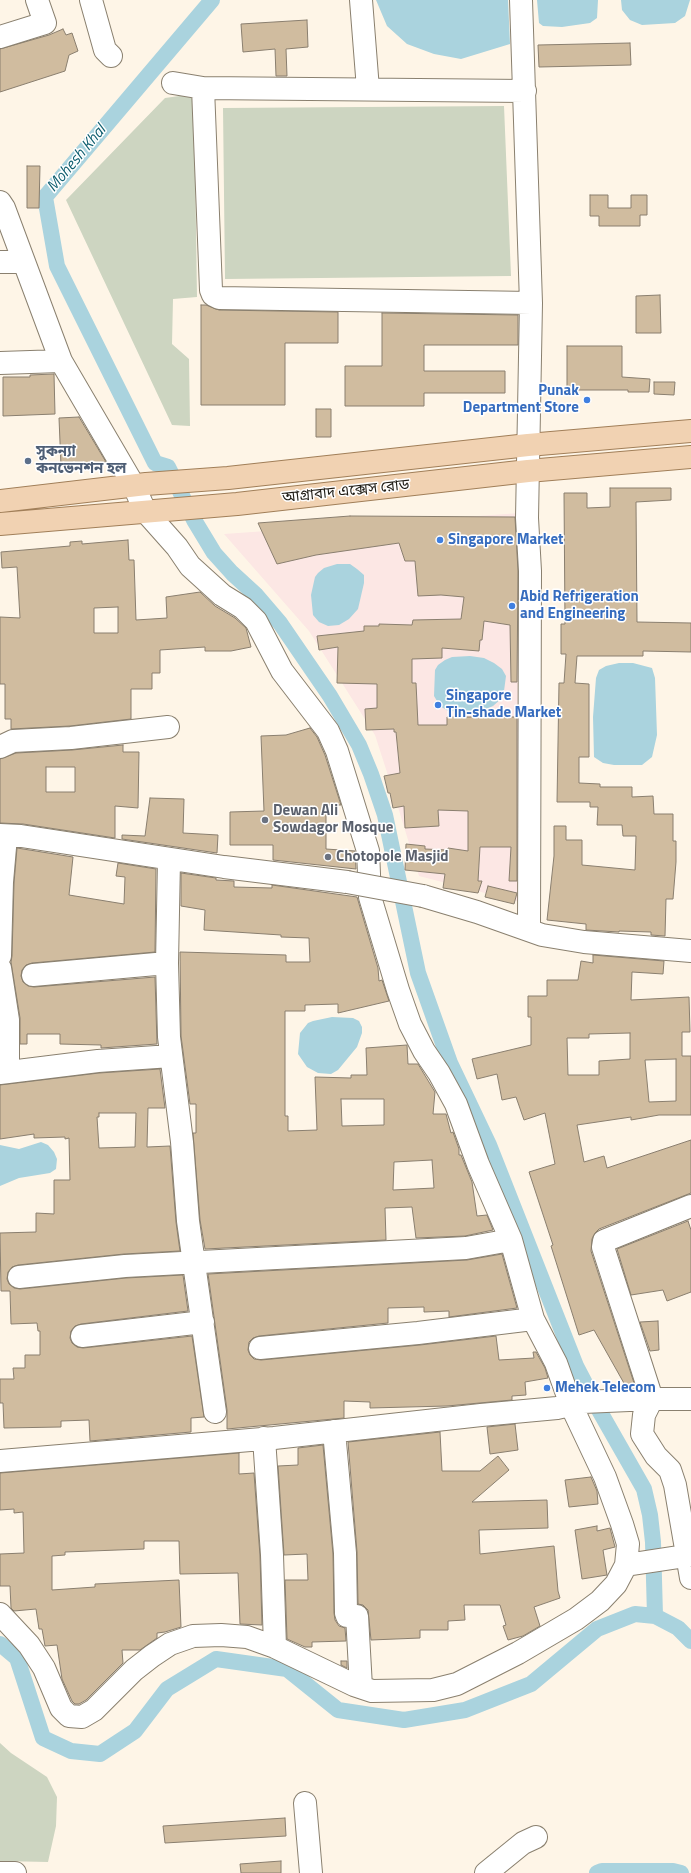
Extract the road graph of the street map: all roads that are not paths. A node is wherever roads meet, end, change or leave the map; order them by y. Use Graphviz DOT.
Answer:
graph roads {
  1 [pos="37,0"];
  2 [pos="91,0"];
  3 [pos="361,0"];
  4 [pos="521,0"];
  5 [pos="0,37"];
  6 [pos="111,56"];
  7 [pos="173,83"];
  8 [pos="203,88"];
  9 [pos="368,89"];
  10 [pos="525,91"];
  11 [pos="0,202"];
  12 [pos="0,262"];
  13 [pos="24,262"];
  14 [pos="531,303"];
  15 [pos="61,361"];
  16 [pos="0,363"];
  17 [pos="691,431"];
  18 [pos="528,445"];
  19 [pos="691,456"];
  20 [pos="528,471"];
  21 [pos="140,485"];
  22 [pos="0,502"];
  23 [pos="150,510"];
  24 [pos="0,524"];
  25 [pos="168,727"];
  26 [pos="0,747"];
  27 [pos="3,836"];
  28 [pos="169,860"];
  29 [pos="529,929"];
  30 [pos="691,951"];
  31 [pos="0,956"];
  32 [pos="167,963"];
  33 [pos="0,968"];
  34 [pos="33,974"];
  35 [pos="171,1056"];
  36 [pos="4,1072"];
  37 [pos="691,1206"];
  38 [pos="511,1240"];
  39 [pos="194,1263"];
  40 [pos="19,1277"];
  41 [pos="533,1319"];
  42 [pos="203,1322"];
  43 [pos="82,1336"];
  44 [pos="260,1348"];
  45 [pos="652,1399"];
  46 [pos="691,1399"];
  47 [pos="577,1404"];
  48 [pos="215,1412"];
  49 [pos="334,1431"];
  50 [pos="264,1438"];
  51 [pos="0,1461"];
  52 [pos="686,1556"];
  53 [pos="632,1564"];
  54 [pos="691,1578"];
  55 [pos="0,1614"];
  56 [pos="275,1647"];
  57 [pos="361,1687"];
  58 [pos="305,1804"];
  59 [pos="536,1837"];
  60 [pos="0,1873"];
  61 [pos="15,1873"];
  62 [pos="311,1873"];
  63 [pos="486,1873"];
  1 -- 5 [label="street"];
  2 -- 6 [label="street"];
  3 -- 9 [label="street"];
  4 -- 10 [label="street"];
  7 -- 8 [label="street"];
  8 -- 9 [label="street"];
  8 -- 14 [label="street"];
  9 -- 10 [label="street"];
  10 -- 14 [label="street"];
  11 -- 13 [label="street"];
  12 -- 13 [label="street"];
  13 -- 15 [label="street"];
  14 -- 18 [label="street"];
  15 -- 16 [label="street"];
  15 -- 21 [label="street"];
  17 -- 18 [label="main road, আগ্রাবাদ এক্সেস রোড"];
  18 -- 20 [label="street"];
  18 -- 21 [label="main road, আগ্রাবাদ এক্সেস রোড"];
  19 -- 20 [label="main road, আগ্রাবাদ এক্সেস রোড"];
  20 -- 23 [label="main road, আগ্রাবাদ এক্সেস রোড"];
  20 -- 29 [label="street"];
  21 -- 22 [label="main road, আগ্রাবাদ এক্সেস রোড"];
  21 -- 23 [label="street"];
  23 -- 24 [label="main road, আগ্রাবাদ এক্সেস রোড"];
  23 -- 38 [label="street"];
  25 -- 26 [label="street"];
  27 -- 28 [label="street"];
  27 -- 31 [label="street"];
  28 -- 29 [label="street, bridge"];
  28 -- 32 [label="street"];
  29 -- 30 [label="street"];
  32 -- 34 [label="street"];
  32 -- 35 [label="street"];
  33 -- 36 [label="street"];
  35 -- 36 [label="street"];
  35 -- 39 [label="street"];
  37 -- 45 [label="street"];
  38 -- 39 [label="street"];
  38 -- 41 [label="street"];
  39 -- 40 [label="street"];
  39 -- 42 [label="street"];
  41 -- 44 [label="street"];
  41 -- 47 [label="street"];
  42 -- 43 [label="street"];
  42 -- 48 [label="street"];
  45 -- 46 [label="street"];
  45 -- 47 [label="street"];
  45 -- 52 [label="street"];
  47 -- 49 [label="street"];
  47 -- 53 [label="street"];
  49 -- 50 [label="street"];
  49 -- 57 [label="street"];
  50 -- 51 [label="street"];
  50 -- 56 [label="street"];
  52 -- 53 [label="street"];
  52 -- 54 [label="street"];
  53 -- 57 [label="street"];
  55 -- 56 [label="street"];
  56 -- 57 [label="street"];
  58 -- 62 [label="street"];
  59 -- 63 [label="street"];
  60 -- 61 [label="street"];
}
